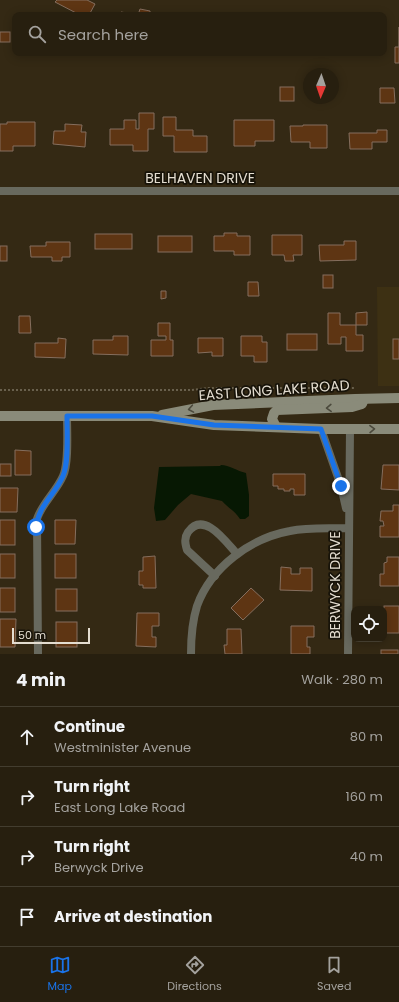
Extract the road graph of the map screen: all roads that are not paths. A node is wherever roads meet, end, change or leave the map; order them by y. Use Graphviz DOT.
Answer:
graph roads {
  1 [pos="0,191"];
  2 [pos="399,191"];
  3 [pos="399,398"];
  4 [pos="364,399"];
  5 [pos="0,416"];
  6 [pos="67,416"];
  7 [pos="152,416"];
  8 [pos="276,427"];
  9 [pos="399,428"];
  10 [pos="321,429"];
  11 [pos="350,429"];
  12 [pos="348,516"];
  13 [pos="348,528"];
  14 [pos="237,554"];
  15 [pos="215,576"];
  16 [pos="38,654"];
  17 [pos="191,654"];
  18 [pos="348,654"];
  1 -- 2 [label="street, BELHAVEN DRIVE"];
  3 -- 4 [label="main road, EAST LONG LAKE ROAD"];
  4 -- 7 [label="main road, EAST LONG LAKE ROAD, one-way"];
  4 -- 8 [label="main road, one-way"];
  5 -- 6 [label="main road, EAST LONG LAKE ROAD"];
  6 -- 7 [label="main road, EAST LONG LAKE ROAD"];
  6 -- 16 [label="street"];
  7 -- 8 [label="main road, EAST LONG LAKE ROAD"];
  8 -- 10 [label="main road, EAST LONG LAKE ROAD"];
  11 -- 9 [label="main road, EAST LONG LAKE ROAD, one-way"];
  10 -- 11 [label="main road, EAST LONG LAKE ROAD"];
  10 -- 12 [label="street, BERWYCK DRIVE"];
  11 -- 12 [label="street, BERWYCK DRIVE"];
  12 -- 13 [label="street, BERWYCK DRIVE"];
  13 -- 14 [label="street"];
  13 -- 18 [label="street, BERWYCK DRIVE"];
  14 -- 15 [label="street"];
  14 -- 15 [label="street"];
  15 -- 17 [label="street"];
}
